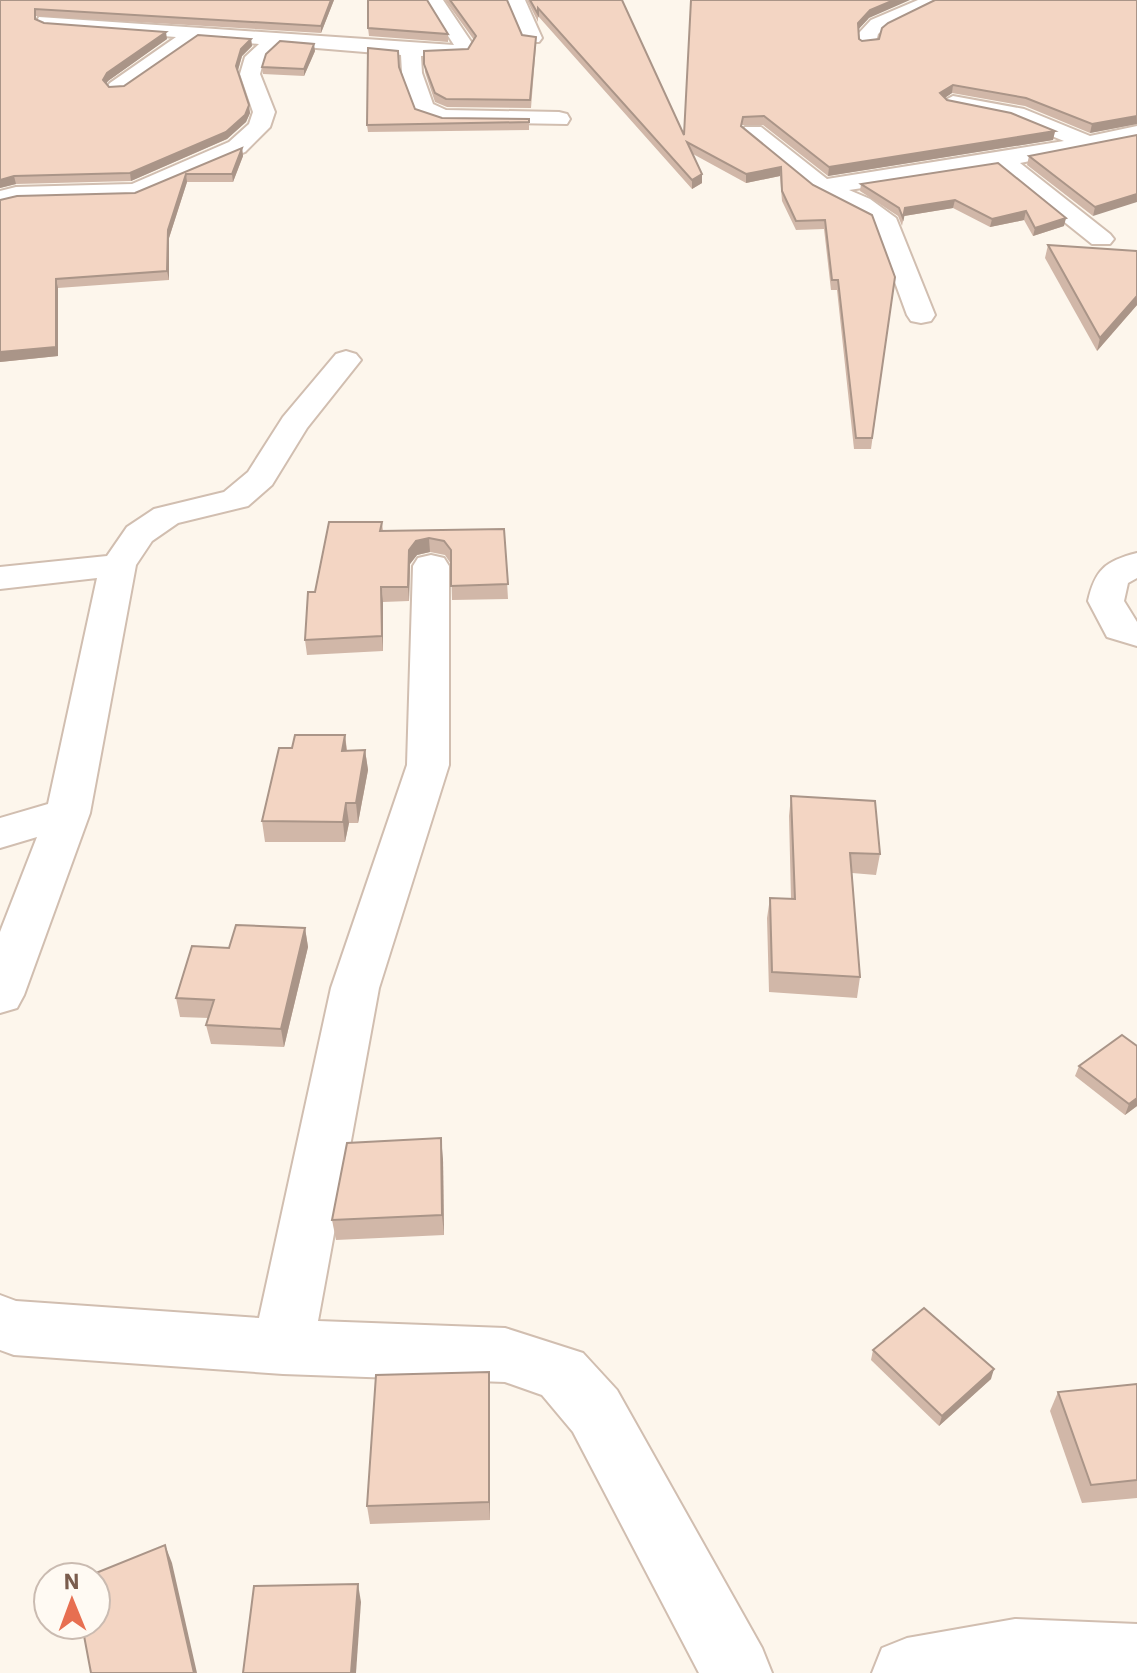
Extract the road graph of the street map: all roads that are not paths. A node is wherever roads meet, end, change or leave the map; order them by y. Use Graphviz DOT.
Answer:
graph roads {
  1 [pos="434,0"];
  2 [pos="516,0"];
  3 [pos="933,0"];
  4 [pos="46,21"];
  5 [pos="194,33"];
  6 [pos="532,38"];
  7 [pos="276,39"];
  8 [pos="868,42"];
  9 [pos="411,50"];
  10 [pos="117,87"];
  11 [pos="953,102"];
  12 [pos="559,119"];
  13 [pos="753,132"];
  14 [pos="1137,133"];
  15 [pos="1089,143"];
  16 [pos="1002,160"];
  17 [pos="822,187"];
  18 [pos="0,199"];
  19 [pos="1101,239"];
  20 [pos="921,315"];
  21 [pos="346,360"];
  22 [pos="1137,564"];
  23 [pos="118,565"];
  24 [pos="431,566"];
  25 [pos="0,578"];
  26 [pos="1137,635"];
  27 [pos="68,813"];
  28 [pos="0,833"];
  29 [pos="0,995"];
  30 [pos="0,1322"];
  31 [pos="283,1347"];
  32 [pos="1137,1659"];
  33 [pos="1020,1664"];
  34 [pos="737,1673"];
  35 [pos="907,1673"];
  1 -- 9 [label="street"];
  2 -- 6 [label="street"];
  3 -- 8 [label="street"];
  4 -- 5 [label="street"];
  5 -- 7 [label="street"];
  5 -- 10 [label="street"];
  7 -- 9 [label="street"];
  7 -- 18 [label="street"];
  9 -- 12 [label="street"];
  11 -- 15 [label="street"];
  13 -- 17 [label="street"];
  14 -- 15 [label="street"];
  15 -- 16 [label="street"];
  16 -- 17 [label="street"];
  16 -- 19 [label="street"];
  17 -- 20 [label="street"];
  21 -- 23 [label="street"];
  22 -- 26 [label="street"];
  23 -- 25 [label="street"];
  23 -- 27 [label="street"];
  24 -- 31 [label="street"];
  27 -- 28 [label="street"];
  27 -- 29 [label="street"];
  30 -- 31 [label="street"];
  31 -- 34 [label="street"];
  32 -- 33 [label="street"];
  33 -- 35 [label="street"];
}
